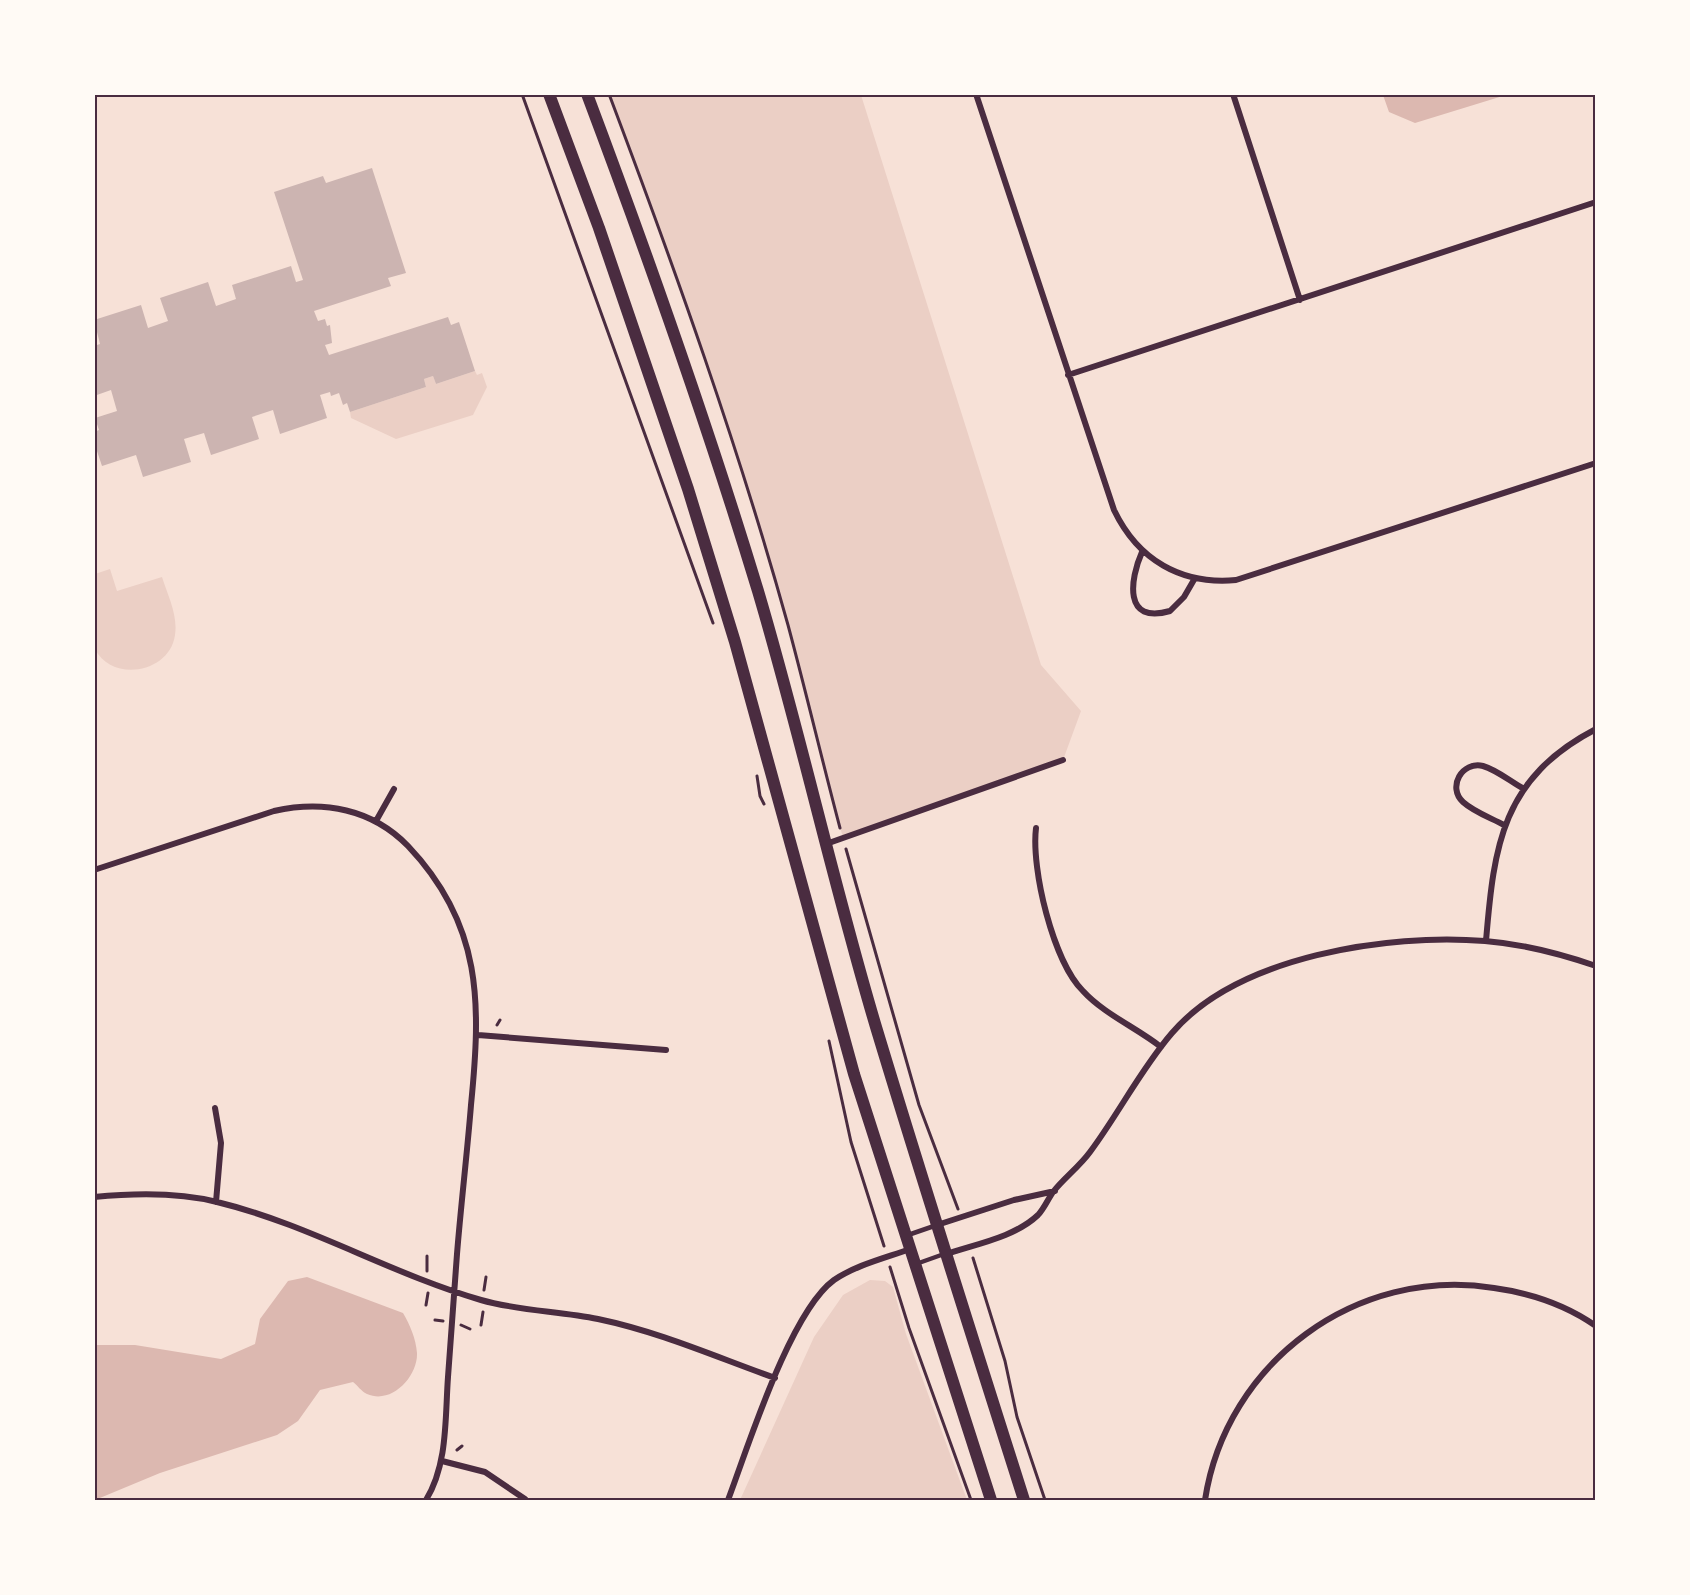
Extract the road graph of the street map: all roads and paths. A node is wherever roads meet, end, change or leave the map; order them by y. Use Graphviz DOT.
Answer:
graph roads {
  1 [pos="522,94"];
  2 [pos="549,94"];
  3 [pos="587,94"];
  4 [pos="976,94"];
  5 [pos="1233,94"];
  6 [pos="1596,202"];
  7 [pos="1300,300"];
  8 [pos="1068,375"];
  9 [pos="1596,463"];
  10 [pos="1142,552"];
  11 [pos="1195,578"];
  12 [pos="714,626"];
  13 [pos="1596,729"];
  14 [pos="1063,759"];
  15 [pos="757,772"];
  16 [pos="394,789"];
  17 [pos="1524,789"];
  18 [pos="766,807"];
  19 [pos="376,821"];
  20 [pos="1504,825"];
  21 [pos="1036,828"];
  22 [pos="826,844"];
  23 [pos="94,870"];
  24 [pos="1486,941"];
  25 [pos="1596,966"];
  26 [pos="500,1020"];
  27 [pos="498,1025"];
  28 [pos="827,1033"];
  29 [pos="478,1035"];
  30 [pos="1161,1047"];
  31 [pos="666,1050"];
  32 [pos="215,1108"];
  33 [pos="1054,1191"];
  34 [pos="952,1195"];
  35 [pos="94,1197"];
  36 [pos="216,1202"];
  37 [pos="960,1216"];
  38 [pos="876,1219"];
  39 [pos="937,1226"];
  40 [pos="905,1236"];
  41 [pos="970,1245"];
  42 [pos="910,1249"];
  43 [pos="944,1254"];
  44 [pos="914,1264"];
  45 [pos="896,1287"];
  46 [pos="455,1292"];
  47 [pos="1596,1326"];
  48 [pos="775,1378"];
  49 [pos="462,1446"];
  50 [pos="457,1450"];
  51 [pos="442,1461"];
  52 [pos="525,1499"];
  53 [pos="426,1500"];
  54 [pos="728,1500"];
  55 [pos="971,1500"];
  56 [pos="991,1500"];
  57 [pos="1024,1500"];
  58 [pos="1045,1500"];
  59 [pos="1205,1500"];
  1 -- 12 [label="path"];
  2 -- 40 [label="main road"];
  3 -- 22 [label="main road"];
  4 -- 8 [label="street"];
  5 -- 7 [label="street"];
  6 -- 7 [label="street"];
  7 -- 8 [label="street"];
  8 -- 10 [label="street"];
  9 -- 11 [label="street"];
  10 -- 11 [label="street"];
  10 -- 11 [label="street"];
  13 -- 17 [label="street"];
  14 -- 22 [label="street"];
  15 -- 18 [label="path"];
  16 -- 19 [label="street"];
  17 -- 20 [label="street"];
  17 -- 20 [label="street"];
  19 -- 23 [label="street"];
  19 -- 29 [label="street"];
  20 -- 24 [label="street"];
  21 -- 30 [label="street"];
  22 -- 39 [label="main road"];
  24 -- 25 [label="street"];
  24 -- 30 [label="street"];
  26 -- 27 [label="path"];
  28 -- 38 [label="path"];
  29 -- 31 [label="street"];
  29 -- 46 [label="street"];
  30 -- 33 [label="street"];
  32 -- 36 [label="street"];
  33 -- 37 [label="street"];
  33 -- 41 [label="street"];
  34 -- 37 [label="path"];
  35 -- 36 [label="street"];
  36 -- 46 [label="street"];
  37 -- 39 [label="street"];
  39 -- 40 [label="lane"];
  39 -- 43 [label="main road"];
  40 -- 42 [label="main road"];
  41 -- 43 [label="street"];
  41 -- 58 [label="path"];
  42 -- 44 [label="main road"];
  42 -- 48 [label="street"];
  43 -- 44 [label="lane"];
  43 -- 57 [label="main road"];
  44 -- 56 [label="main road"];
  45 -- 55 [label="path"];
  46 -- 48 [label="street"];
  46 -- 51 [label="street"];
  47 -- 59 [label="street"];
  48 -- 54 [label="street"];
  49 -- 50 [label="path"];
  51 -- 52 [label="street"];
  51 -- 53 [label="street"];
}
